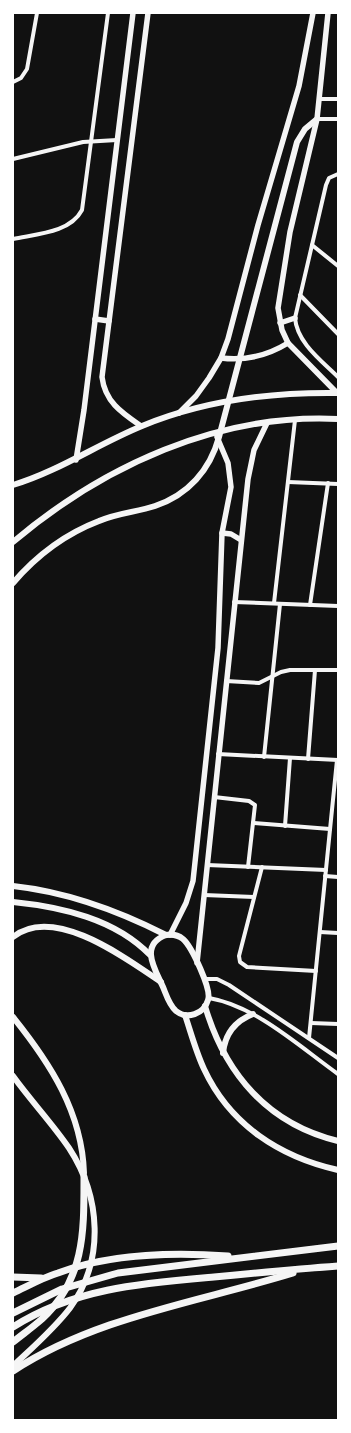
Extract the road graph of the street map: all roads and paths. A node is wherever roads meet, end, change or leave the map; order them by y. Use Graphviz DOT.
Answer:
graph roads {
  1 [pos="37,13"];
  2 [pos="108,13"];
  3 [pos="133,13"];
  4 [pos="148,13"];
  5 [pos="313,13"];
  6 [pos="328,13"];
  7 [pos="13,82"];
  8 [pos="319,99"];
  9 [pos="338,100"];
  10 [pos="317,119"];
  11 [pos="338,119"];
  12 [pos="117,140"];
  13 [pos="91,141"];
  14 [pos="13,159"];
  15 [pos="338,174"];
  16 [pos="13,239"];
  17 [pos="312,245"];
  18 [pos="338,266"];
  19 [pos="300,295"];
  20 [pos="295,318"];
  21 [pos="95,319"];
  22 [pos="109,321"];
  23 [pos="280,322"];
  24 [pos="338,334"];
  25 [pos="288,343"];
  26 [pos="221,358"];
  27 [pos="338,377"];
  28 [pos="337,393"];
  29 [pos="179,413"];
  30 [pos="338,419"];
  31 [pos="295,420"];
  32 [pos="267,423"];
  33 [pos="141,426"];
  34 [pos="214,434"];
  35 [pos="76,460"];
  36 [pos="288,482"];
  37 [pos="328,483"];
  38 [pos="338,484"];
  39 [pos="13,485"];
  40 [pos="222,532"];
  41 [pos="241,540"];
  42 [pos="13,542"];
  43 [pos="13,583"];
  44 [pos="234,602"];
  45 [pos="274,604"];
  46 [pos="280,604"];
  47 [pos="310,605"];
  48 [pos="338,606"];
  49 [pos="315,670"];
  50 [pos="338,670"];
  51 [pos="273,677"];
  52 [pos="226,681"];
  53 [pos="218,754"];
  54 [pos="264,757"];
  55 [pos="290,758"];
  56 [pos="308,759"];
  57 [pos="337,760"];
  58 [pos="214,797"];
  59 [pos="253,823"];
  60 [pos="285,826"];
  61 [pos="330,829"];
  62 [pos="207,865"];
  63 [pos="248,867"];
  64 [pos="262,867"];
  65 [pos="326,870"];
  66 [pos="325,876"];
  67 [pos="338,877"];
  68 [pos="13,886"];
  69 [pos="204,895"];
  70 [pos="254,897"];
  71 [pos="16,902"];
  72 [pos="320,932"];
  73 [pos="338,932"];
  74 [pos="168,935"];
  75 [pos="13,937"];
  76 [pos="150,955"];
  77 [pos="197,965"];
  78 [pos="316,971"];
  79 [pos="204,979"];
  80 [pos="161,982"];
  81 [pos="209,998"];
  82 [pos="206,1006"];
  83 [pos="253,1014"];
  84 [pos="185,1015"];
  85 [pos="13,1017"];
  86 [pos="310,1023"];
  87 [pos="338,1024"];
  88 [pos="309,1038"];
  89 [pos="224,1053"];
  90 [pos="338,1058"];
  91 [pos="338,1074"];
  92 [pos="13,1076"];
  93 [pos="338,1141"];
  94 [pos="338,1170"];
  95 [pos="84,1177"];
  96 [pos="338,1246"];
  97 [pos="244,1257"];
  98 [pos="338,1266"];
  99 [pos="306,1268"];
  100 [pos="13,1277"];
  101 [pos="44,1278"];
  102 [pos="13,1293"];
  103 [pos="13,1313"];
  104 [pos="13,1327"];
  105 [pos="13,1342"];
  106 [pos="13,1366"];
  107 [pos="13,1371"];
  1 -- 7 [label="street"];
  2 -- 13 [label="street"];
  3 -- 12 [label="street"];
  4 -- 22 [label="street"];
  5 -- 26 [label="street"];
  6 -- 8 [label="street"];
  8 -- 9 [label="street"];
  8 -- 10 [label="street"];
  10 -- 11 [label="street"];
  10 -- 23 [label="street"];
  10 -- 43 [label="main road"];
  12 -- 13 [label="street"];
  12 -- 21 [label="street"];
  13 -- 14 [label="street"];
  13 -- 16 [label="street"];
  15 -- 17 [label="street"];
  17 -- 18 [label="street"];
  17 -- 19 [label="street"];
  19 -- 20 [label="street"];
  19 -- 24 [label="street"];
  20 -- 23 [label="street"];
  20 -- 27 [label="street"];
  21 -- 22 [label="street"];
  21 -- 35 [label="street"];
  22 -- 33 [label="street"];
  23 -- 25 [label="street"];
  25 -- 26 [label="street"];
  25 -- 28 [label="street"];
  26 -- 29 [label="street"];
  28 -- 29 [label="main road"];
  29 -- 33 [label="main road"];
  30 -- 31 [label="main road"];
  31 -- 32 [label="main road"];
  31 -- 36 [label="street"];
  32 -- 34 [label="main road"];
  32 -- 41 [label="street"];
  33 -- 35 [label="main road"];
  34 -- 40 [label="street"];
  34 -- 42 [label="main road"];
  35 -- 39 [label="main road"];
  36 -- 37 [label="street"];
  36 -- 45 [label="street"];
  37 -- 38 [label="street"];
  37 -- 47 [label="street"];
  40 -- 41 [label="street"];
  40 -- 74 [label="street"];
  41 -- 44 [label="street"];
  44 -- 45 [label="street"];
  44 -- 52 [label="street"];
  45 -- 46 [label="street"];
  46 -- 47 [label="street"];
  46 -- 51 [label="street"];
  47 -- 48 [label="street"];
  49 -- 50 [label="street"];
  49 -- 51 [label="street"];
  49 -- 56 [label="street"];
  51 -- 52 [label="street"];
  51 -- 54 [label="street"];
  52 -- 53 [label="street"];
  53 -- 54 [label="street"];
  53 -- 58 [label="street"];
  54 -- 55 [label="street"];
  55 -- 56 [label="street"];
  55 -- 60 [label="street"];
  56 -- 57 [label="street"];
  57 -- 61 [label="street"];
  58 -- 59 [label="street"];
  58 -- 62 [label="street"];
  59 -- 60 [label="street"];
  59 -- 63 [label="street"];
  60 -- 61 [label="street"];
  61 -- 65 [label="street"];
  62 -- 63 [label="street"];
  62 -- 69 [label="street"];
  63 -- 64 [label="street"];
  64 -- 65 [label="street"];
  64 -- 70 [label="street"];
  65 -- 66 [label="street"];
  66 -- 67 [label="street"];
  66 -- 72 [label="street"];
  68 -- 74 [label="main road"];
  69 -- 70 [label="street"];
  69 -- 77 [label="street"];
  70 -- 78 [label="street"];
  71 -- 76 [label="main road"];
  72 -- 73 [label="street"];
  72 -- 78 [label="street"];
  74 -- 76 [label="main road"];
  74 -- 77 [label="main road"];
  75 -- 80 [label="main road"];
  76 -- 80 [label="main road"];
  77 -- 79 [label="main road"];
  78 -- 86 [label="street"];
  79 -- 81 [label="main road"];
  79 -- 88 [label="street"];
  80 -- 84 [label="main road"];
  81 -- 82 [label="main road"];
  81 -- 83 [label="street"];
  82 -- 84 [label="main road"];
  82 -- 89 [label="main road"];
  83 -- 89 [label="main road"];
  83 -- 91 [label="street"];
  84 -- 94 [label="main road"];
  85 -- 95 [label="main road"];
  86 -- 87 [label="street"];
  86 -- 88 [label="street"];
  88 -- 90 [label="street"];
  89 -- 93 [label="main road"];
  92 -- 95 [label="main road"];
  95 -- 105 [label="main road"];
  95 -- 106 [label="main road"];
  96 -- 97 [label="main road"];
  97 -- 101 [label="main road"];
  97 -- 103 [label="main road"];
  98 -- 99 [label="main road"];
  99 -- 104 [label="main road"];
  99 -- 107 [label="main road"];
  100 -- 101 [label="main road"];
  101 -- 102 [label="main road"];
}
